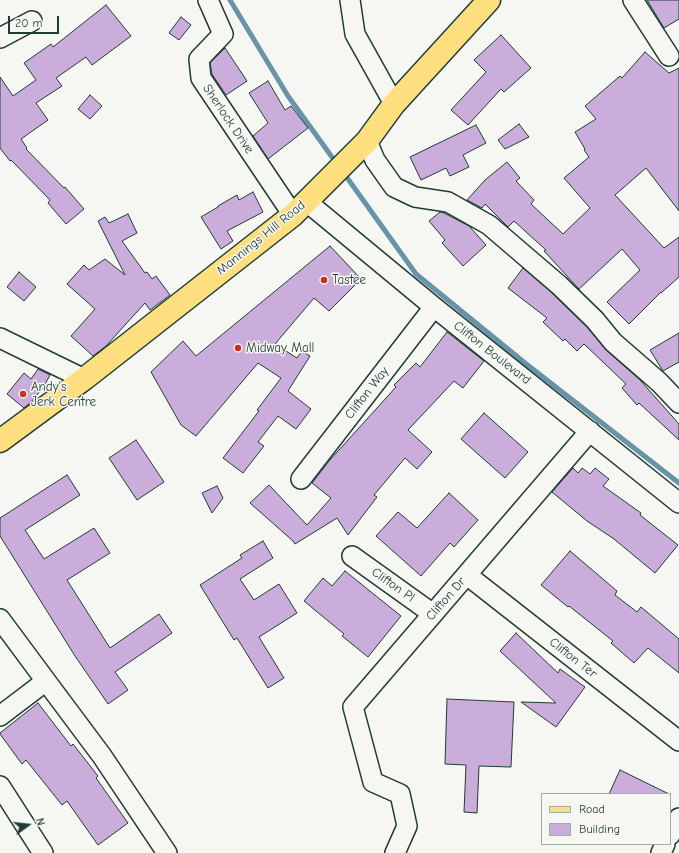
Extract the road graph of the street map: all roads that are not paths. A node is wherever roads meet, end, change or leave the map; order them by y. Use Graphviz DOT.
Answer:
graph roads {
  1 [pos="208,0"];
  2 [pos="350,0"];
  3 [pos="489,0"];
  4 [pos="633,0"];
  5 [pos="32,21"];
  6 [pos="0,38"];
  7 [pos="669,56"];
  8 [pos="394,104"];
  9 [pos="367,141"];
  10 [pos="306,203"];
  11 [pos="434,307"];
  12 [pos="0,338"];
  13 [pos="84,379"];
  14 [pos="679,403"];
  15 [pos="590,431"];
  16 [pos="0,441"];
  17 [pos="301,479"];
  18 [pos="679,503"];
  19 [pos="352,556"];
  20 [pos="467,575"];
  21 [pos="433,614"];
  22 [pos="0,619"];
  23 [pos="46,681"];
  24 [pos="0,716"];
  25 [pos="679,741"];
  26 [pos="0,786"];
  27 [pos="679,818"];
  28 [pos="671,833"];
  29 [pos="43,853"];
  30 [pos="167,853"];
  31 [pos="395,853"];
  1 -- 10 [label="street, Sherlock Drive"];
  2 -- 8 [label="street"];
  3 -- 8 [label="main road, Mannings Hill Road"];
  4 -- 7 [label="street"];
  5 -- 6 [label="street"];
  8 -- 9 [label="main road, Mannings Hill Road"];
  9 -- 10 [label="main road, Mannings Hill Road"];
  9 -- 14 [label="street"];
  10 -- 11 [label="street, Clifton Boulevard"];
  10 -- 13 [label="main road, Mannings Hill Road"];
  11 -- 15 [label="street, Clifton Boulevard"];
  11 -- 17 [label="street, Clifton Way"];
  12 -- 13 [label="street"];
  13 -- 16 [label="main road, Mannings Hill Road"];
  15 -- 18 [label="street, Clifton Boulevard"];
  15 -- 20 [label="street, Clifton Dr"];
  19 -- 21 [label="street, Clifton Pl"];
  20 -- 21 [label="street, Clifton Dr"];
  20 -- 25 [label="street, Clifton Ter"];
  21 -- 31 [label="street, Clifton Dr"];
  22 -- 23 [label="street"];
  23 -- 24 [label="street"];
  23 -- 30 [label="street"];
  26 -- 29 [label="street"];
  27 -- 28 [label="street"];
}
